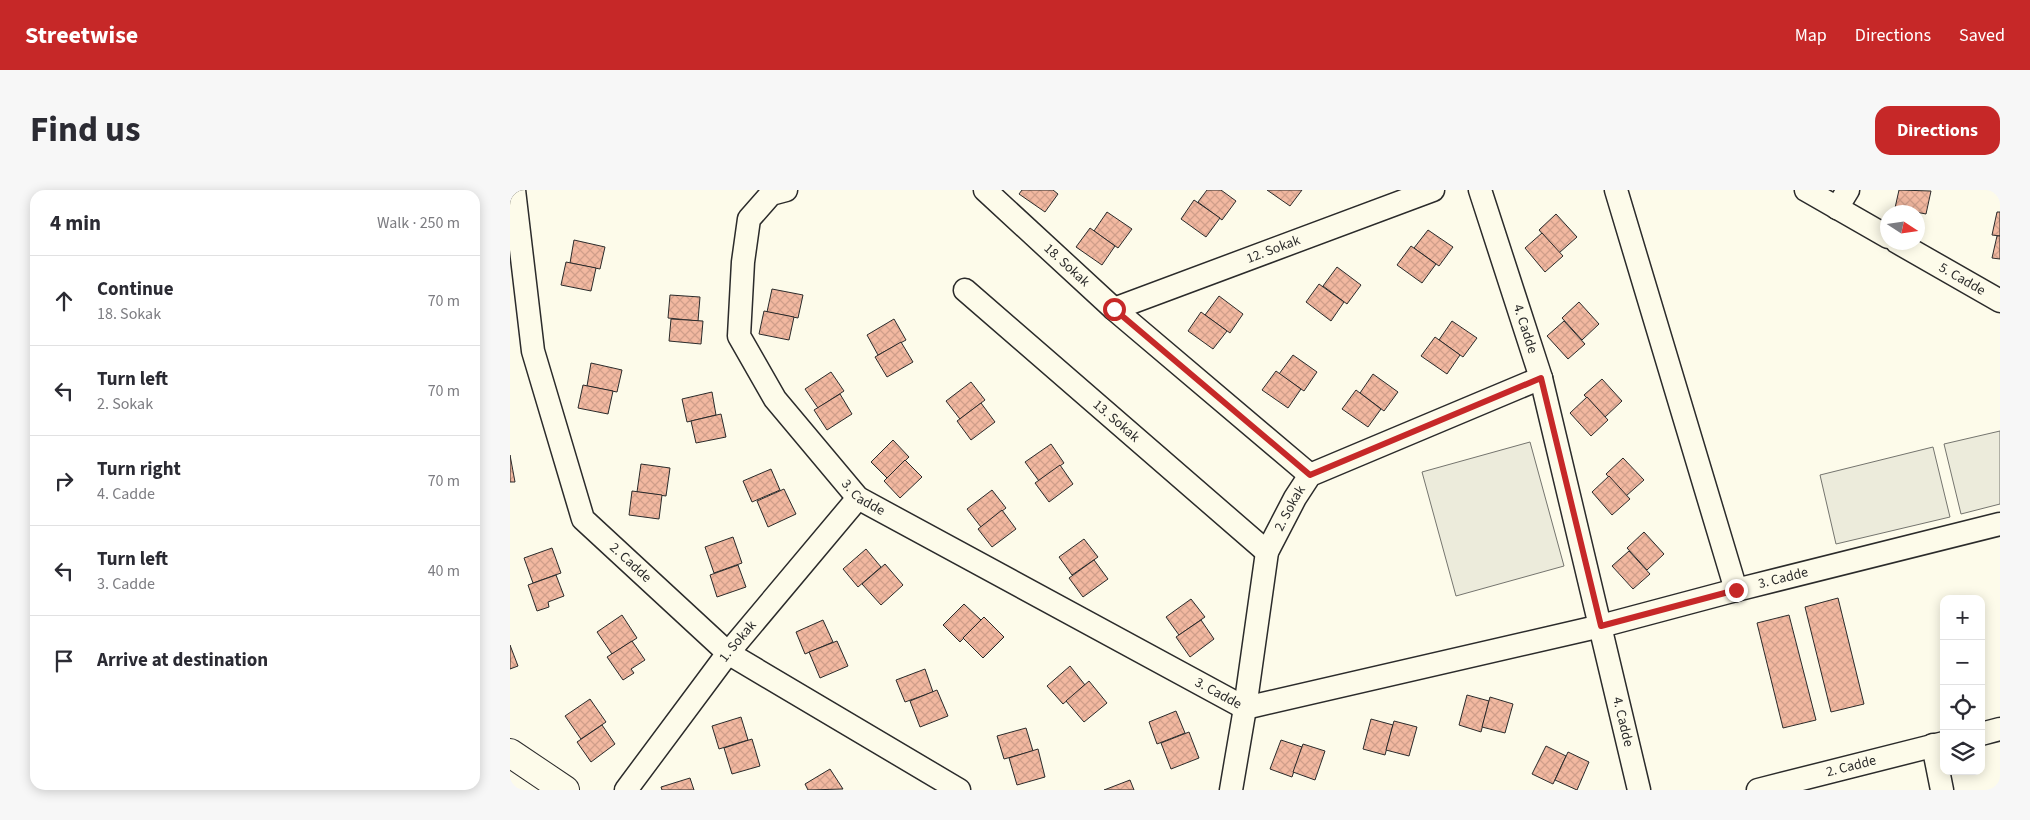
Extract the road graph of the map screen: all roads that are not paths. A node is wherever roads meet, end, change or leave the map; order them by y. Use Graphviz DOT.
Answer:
graph roads {
  1 [pos="514,190"];
  2 [pos="786,190"];
  3 [pos="985,190"];
  4 [pos="1433,190"];
  5 [pos="1480,190"];
  6 [pos="1616,190"];
  7 [pos="1806,190"];
  8 [pos="1842,199"];
  9 [pos="1880,230"];
  10 [pos="1911,250"];
  11 [pos="965,290"];
  12 [pos="2000,301"];
  13 [pos="1114,309"];
  14 [pos="1541,378"];
  15 [pos="1310,475"];
  16 [pos="858,498"];
  17 [pos="2000,524"];
  18 [pos="1267,552"];
  19 [pos="1736,590"];
  20 [pos="1601,626"];
  21 [pos="728,653"];
  22 [pos="1245,708"];
  23 [pos="2000,729"];
  24 [pos="1985,733"];
  25 [pos="1939,744"];
  26 [pos="510,747"];
  27 [pos="520,760"];
  28 [pos="565,790"];
  29 [pos="626,790"];
  30 [pos="959,790"];
  31 [pos="1231,790"];
  32 [pos="1639,790"];
  33 [pos="1758,790"];
  34 [pos="1942,790"];
  1 -- 21 [label="street, 2. Cadde"];
  2 -- 16 [label="street, 3. Cadde"];
  3 -- 13 [label="street, 18. Sokak"];
  4 -- 13 [label="street, 12. Sokak"];
  5 -- 14 [label="street, 4. Cadde"];
  6 -- 19 [label="street"];
  7 -- 8 [label="street"];
  8 -- 9 [label="street"];
  10 -- 12 [label="street, 5. Cadde"];
  11 -- 18 [label="street, 13. Sokak"];
  13 -- 15 [label="street, 18. Sokak"];
  14 -- 15 [label="street, 2. Sokak"];
  14 -- 20 [label="street, 4. Cadde"];
  15 -- 18 [label="street, 2. Sokak"];
  16 -- 21 [label="street, 1. Sokak"];
  16 -- 22 [label="street, 3. Cadde"];
  17 -- 19 [label="street, 3. Cadde"];
  18 -- 22 [label="street, 2. Sokak"];
  19 -- 20 [label="street, 3. Cadde"];
  20 -- 22 [label="street, 3. Cadde"];
  20 -- 32 [label="street, 4. Cadde"];
  21 -- 29 [label="street, 1. Sokak"];
  21 -- 30 [label="street, 2. Cadde"];
  22 -- 31 [label="street, 2. Sokak"];
  23 -- 24 [label="street"];
  25 -- 33 [label="street, 2. Cadde"];
  25 -- 34 [label="street"];
  26 -- 27 [label="street"];
  27 -- 28 [label="main road"];
}
